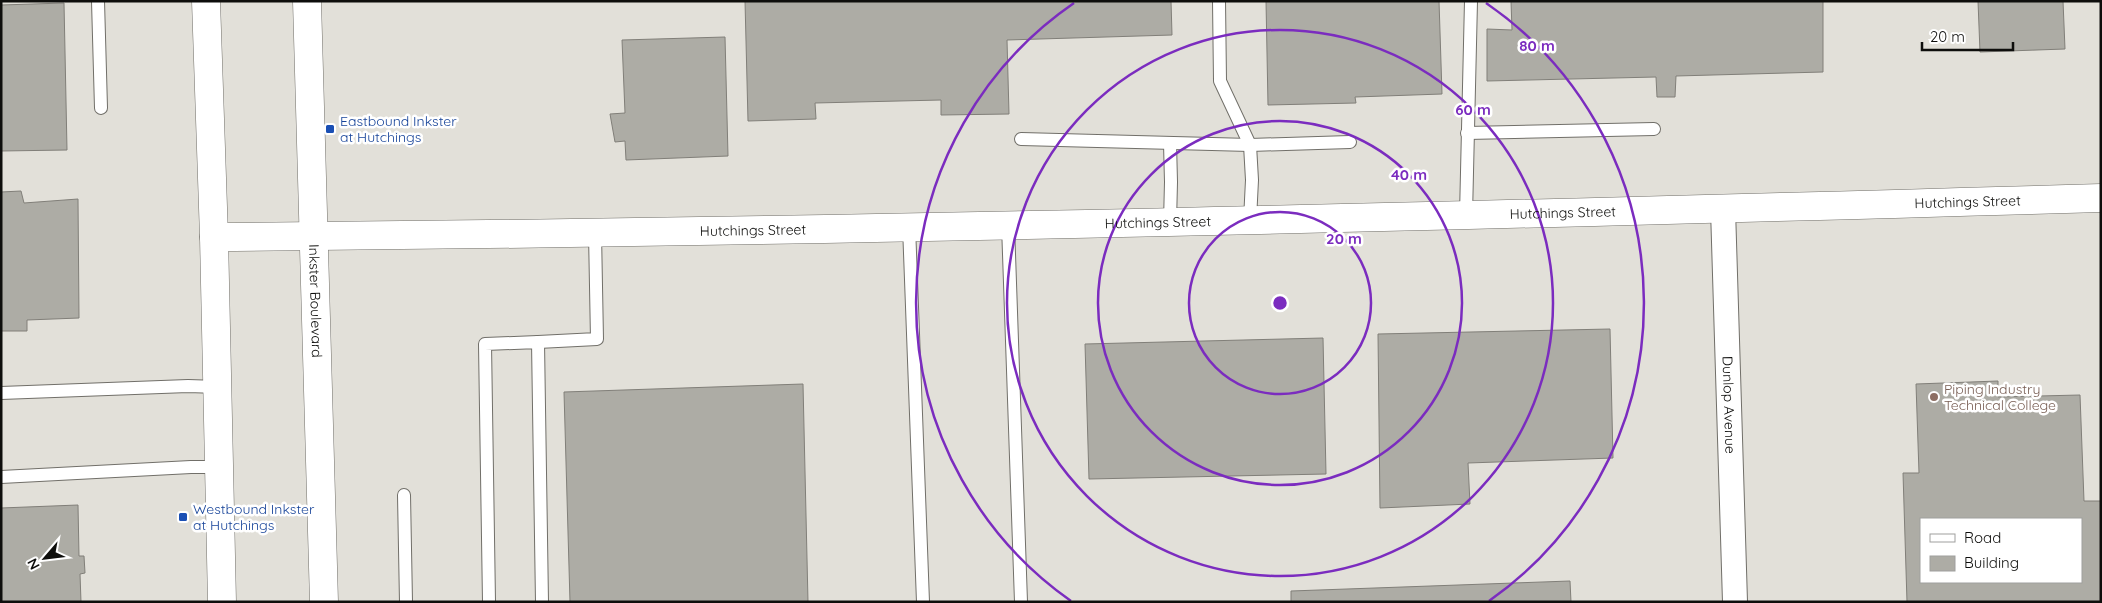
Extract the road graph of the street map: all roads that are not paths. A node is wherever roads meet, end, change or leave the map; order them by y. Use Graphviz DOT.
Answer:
graph roads {
  1 [pos="98,1"];
  2 [pos="206,1"];
  3 [pos="307,1"];
  4 [pos="1219,1"];
  5 [pos="1471,1"];
  6 [pos="101,108"];
  7 [pos="1654,129"];
  8 [pos="1467,133"];
  9 [pos="1021,139"];
  10 [pos="1350,142"];
  11 [pos="1170,143"];
  12 [pos="1250,145"];
  13 [pos="2101,198"];
  14 [pos="1723,209"];
  15 [pos="1466,215"];
  16 [pos="1250,220"];
  17 [pos="1170,222"];
  18 [pos="909,226"];
  19 [pos="1008,226"];
  20 [pos="595,233"];
  21 [pos="214,237"];
  22 [pos="313,237"];
  23 [pos="538,342"];
  24 [pos="218,387"];
  25 [pos="1,392"];
  26 [pos="219,467"];
  27 [pos="1,477"];
  28 [pos="404,495"];
  29 [pos="222,602"];
  30 [pos="324,602"];
  31 [pos="406,602"];
  32 [pos="489,602"];
  33 [pos="542,602"];
  34 [pos="923,602"];
  35 [pos="1021,602"];
  36 [pos="1735,602"];
  1 -- 6 [label="lane"];
  2 -- 21 [label="street"];
  3 -- 22 [label="street, Inkster Boulevard"];
  4 -- 12 [label="lane"];
  5 -- 8 [label="lane"];
  7 -- 8 [label="lane"];
  8 -- 15 [label="lane"];
  9 -- 11 [label="lane"];
  10 -- 12 [label="lane"];
  11 -- 12 [label="lane"];
  11 -- 17 [label="lane"];
  12 -- 16 [label="lane"];
  13 -- 14 [label="street, Hutchings Street"];
  14 -- 15 [label="street, Hutchings Street"];
  14 -- 36 [label="street, Dunlop Avenue"];
  15 -- 16 [label="street, Hutchings Street"];
  16 -- 17 [label="street, Hutchings Street"];
  17 -- 19 [label="street, Hutchings Street"];
  18 -- 19 [label="street, Hutchings Street"];
  18 -- 20 [label="street, Hutchings Street"];
  18 -- 34 [label="lane"];
  19 -- 35 [label="lane"];
  20 -- 22 [label="street, Hutchings Street"];
  20 -- 23 [label="lane"];
  21 -- 22 [label="street, Hutchings Street"];
  21 -- 24 [label="street"];
  22 -- 30 [label="street, Inkster Boulevard"];
  23 -- 32 [label="lane"];
  23 -- 33 [label="lane"];
  24 -- 25 [label="lane"];
  24 -- 26 [label="street"];
  26 -- 27 [label="lane"];
  26 -- 29 [label="street"];
  28 -- 31 [label="lane"];
}
